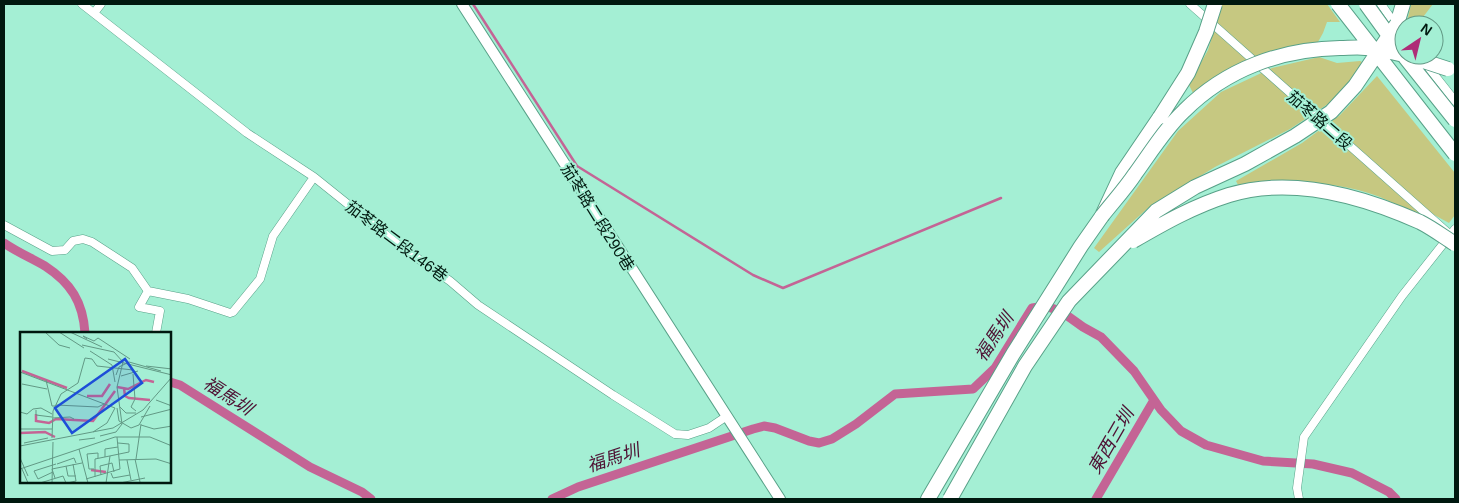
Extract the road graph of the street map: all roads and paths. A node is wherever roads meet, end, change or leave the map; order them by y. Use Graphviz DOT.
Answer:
graph roads {
  1 [pos="82,4"];
  2 [pos="101,4"];
  3 [pos="462,4"];
  4 [pos="1190,4"];
  5 [pos="1215,4"];
  6 [pos="1338,4"];
  7 [pos="1366,4"];
  8 [pos="1381,4"];
  9 [pos="1403,4"];
  10 [pos="94,13"];
  11 [pos="1394,23"];
  12 [pos="1394,53"];
  13 [pos="1426,65"];
  14 [pos="1432,65"];
  15 [pos="1455,73"];
  16 [pos="1455,101"];
  17 [pos="1455,120"];
  18 [pos="1455,154"];
  19 [pos="314,177"];
  20 [pos="1102,216"];
  21 [pos="4,225"];
  22 [pos="1454,236"];
  23 [pos="1117,250"];
  24 [pos="148,291"];
  25 [pos="156,332"];
  26 [pos="727,416"];
  27 [pos="972,427"];
  28 [pos="956,493"];
  29 [pos="780,499"];
  30 [pos="921,499"];
  31 [pos="928,499"];
  32 [pos="950,499"];
  33 [pos="1299,499"];
  1 -- 10 [label="street, 茄苳路二段146巷"];
  2 -- 10 [label="street"];
  3 -- 26 [label="street, 茄苳路二段290巷"];
  4 -- 22 [label="street, 茄苳路二段"];
  5 -- 20 [label="highway, bridge"];
  6 -- 18 [label="highway, bridge"];
  7 -- 17 [label="highway, bridge"];
  8 -- 11 [label="street"];
  9 -- 23 [label="highway, bridge"];
  10 -- 19 [label="street, 茄苳路二段146巷"];
  12 -- 20 [label="highway, bridge"];
  13 -- 16 [label="street"];
  14 -- 15 [label="highway, bridge"];
  19 -- 24 [label="street"];
  19 -- 26 [label="street, 茄苳路二段146巷"];
  20 -- 27 [label="highway"];
  21 -- 24 [label="street"];
  22 -- 23 [label="highway, bridge"];
  22 -- 33 [label="street"];
  23 -- 28 [label="highway, bridge"];
  24 -- 25 [label="street"];
  26 -- 29 [label="street, 茄苳路二段290巷"];
  27 -- 30 [label="highway"];
  27 -- 31 [label="highway"];
  28 -- 32 [label="highway, bridge"];
}
